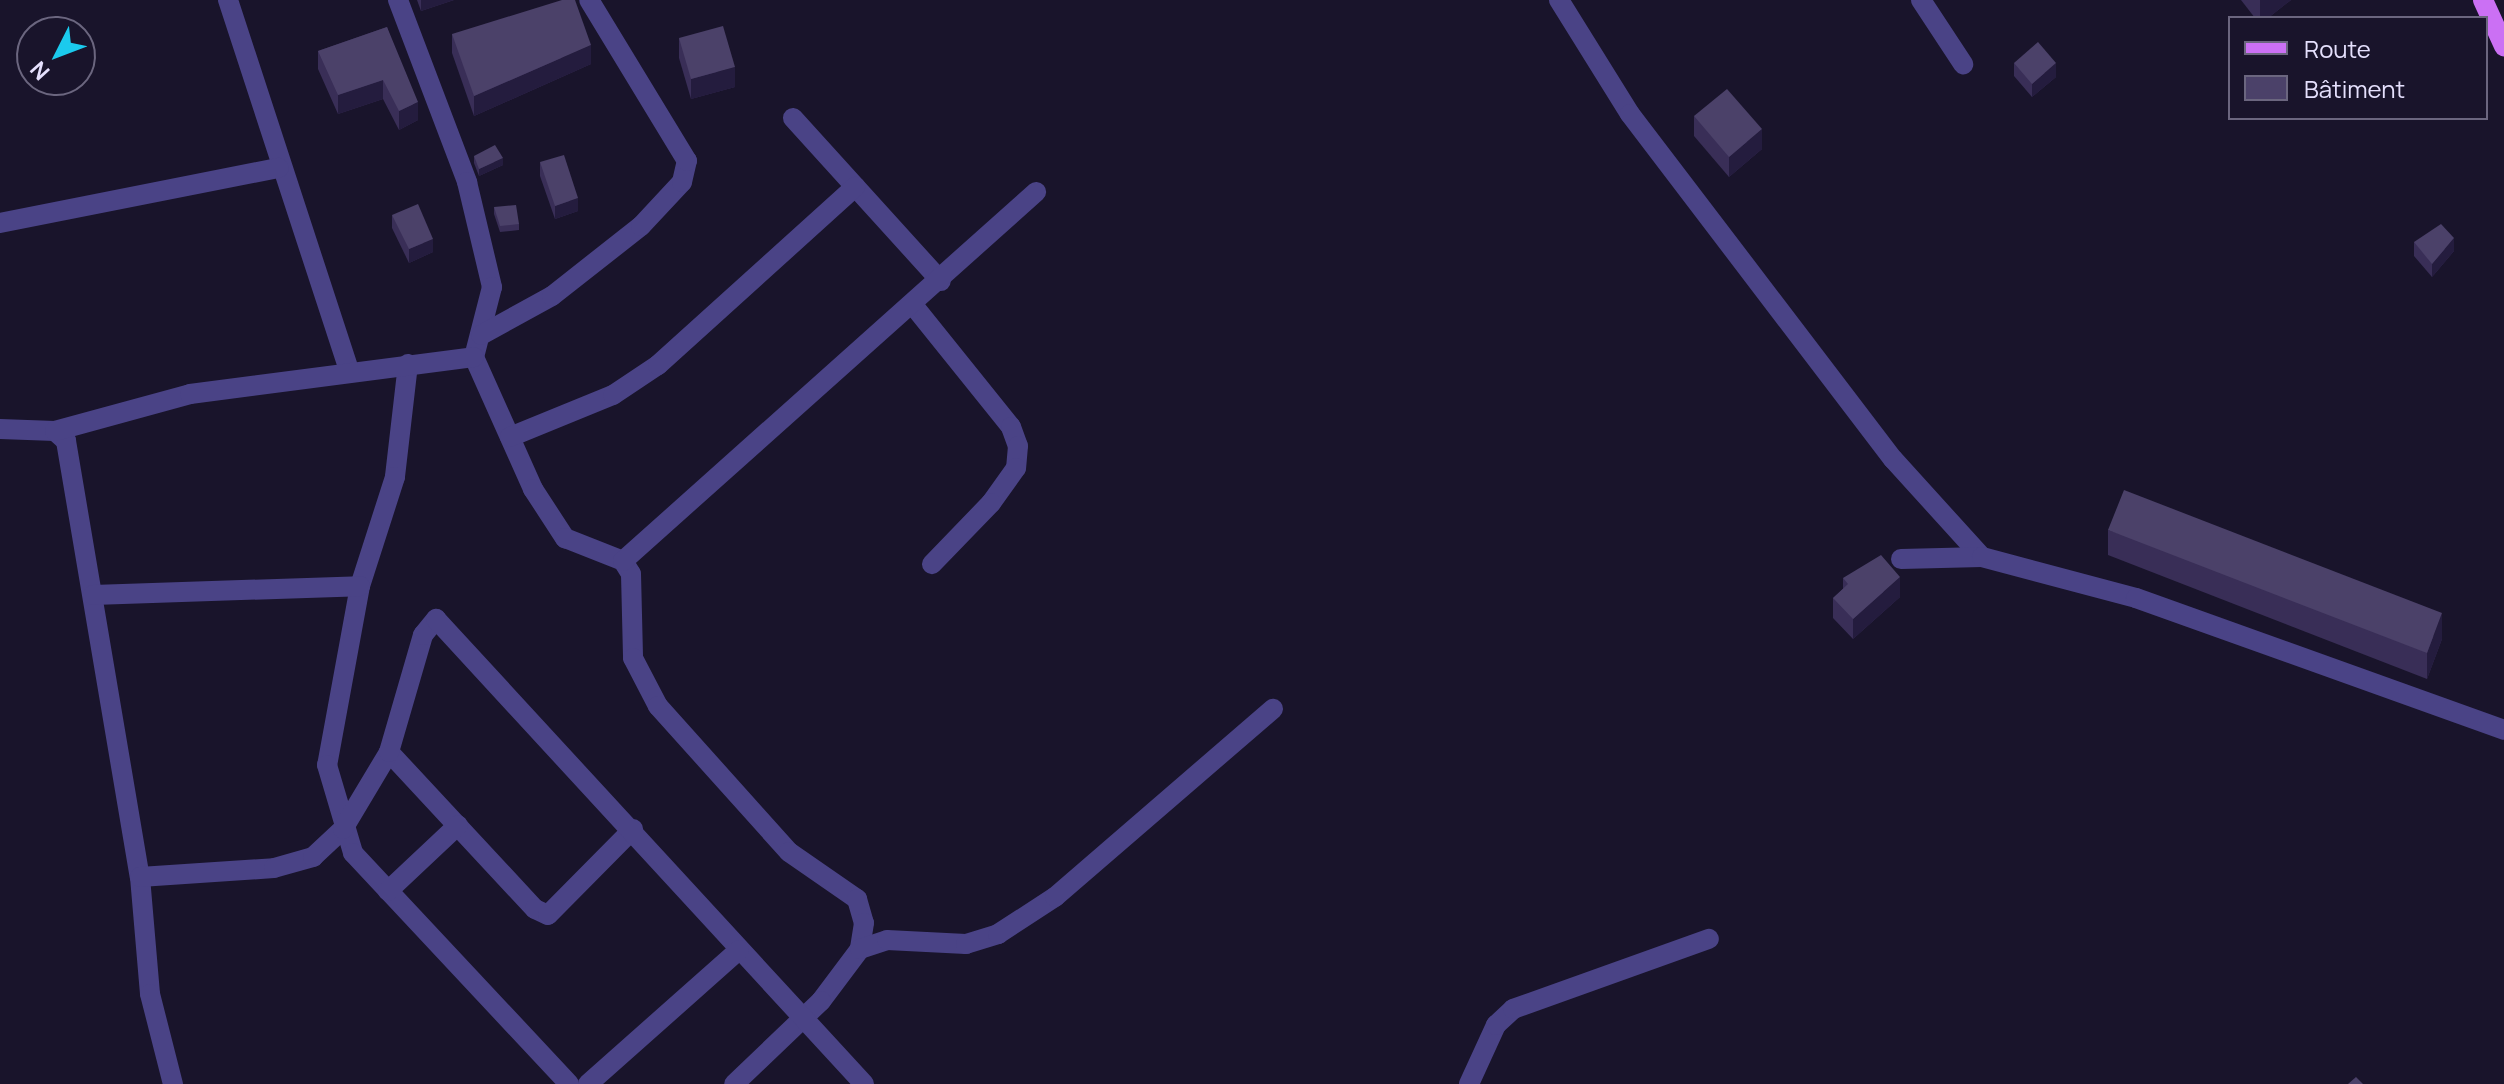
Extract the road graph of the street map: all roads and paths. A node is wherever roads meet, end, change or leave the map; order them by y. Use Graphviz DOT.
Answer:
graph roads {
  1 [pos="228,0"];
  2 [pos="398,0"];
  3 [pos="589,0"];
  4 [pos="1559,0"];
  5 [pos="1921,0"];
  6 [pos="2483,0"];
  7 [pos="2504,46"];
  8 [pos="1963,64"];
  9 [pos="793,118"];
  10 [pos="279,168"];
  11 [pos="855,187"];
  12 [pos="1036,192"];
  13 [pos="0,223"];
  14 [pos="941,281"];
  15 [pos="913,305"];
  16 [pos="481,335"];
  17 [pos="474,357"];
  18 [pos="408,364"];
  19 [pos="349,371"];
  20 [pos="0,429"];
  21 [pos="55,431"];
  22 [pos="510,437"];
  23 [pos="1982,557"];
  24 [pos="1901,559"];
  25 [pos="623,561"];
  26 [pos="932,564"];
  27 [pos="360,586"];
  28 [pos="93,595"];
  29 [pos="1273,709"];
  30 [pos="2504,730"];
  31 [pos="389,752"];
  32 [pos="458,825"];
  33 [pos="343,829"];
  34 [pos="633,829"];
  35 [pos="140,877"];
  36 [pos="388,891"];
  37 [pos="1709,939"];
  38 [pos="860,949"];
  39 [pos="739,950"];
  40 [pos="805,1019"];
  41 [pos="173,1084"];
  42 [pos="569,1084"];
  43 [pos="588,1084"];
  44 [pos="734,1084"];
  45 [pos="864,1084"];
  46 [pos="1469,1084"];
  1 -- 10 [label="street"];
  2 -- 16 [label="street"];
  3 -- 16 [label="street"];
  4 -- 23 [label="street"];
  5 -- 8 [label="street"];
  6 -- 7 [label="main road"];
  9 -- 11 [label="street"];
  10 -- 13 [label="street"];
  10 -- 19 [label="street"];
  11 -- 14 [label="street"];
  11 -- 22 [label="street"];
  12 -- 14 [label="street"];
  14 -- 15 [label="street"];
  15 -- 25 [label="street"];
  15 -- 26 [label="street"];
  16 -- 17 [label="street"];
  17 -- 18 [label="street"];
  17 -- 22 [label="street"];
  18 -- 19 [label="street"];
  18 -- 27 [label="street"];
  19 -- 21 [label="street"];
  20 -- 21 [label="street"];
  21 -- 28 [label="street"];
  22 -- 25 [label="street"];
  23 -- 24 [label="street"];
  23 -- 30 [label="street"];
  25 -- 38 [label="street"];
  27 -- 28 [label="street"];
  27 -- 33 [label="street"];
  28 -- 35 [label="street"];
  29 -- 38 [label="street"];
  31 -- 32 [label="street"];
  31 -- 33 [label="street"];
  31 -- 34 [label="street"];
  32 -- 34 [label="street"];
  32 -- 36 [label="street"];
  33 -- 35 [label="street"];
  33 -- 36 [label="street"];
  34 -- 39 [label="street"];
  35 -- 41 [label="street"];
  36 -- 42 [label="street"];
  37 -- 46 [label="street"];
  38 -- 40 [label="street"];
  39 -- 40 [label="street"];
  39 -- 43 [label="street"];
  40 -- 44 [label="street"];
  40 -- 45 [label="street"];
}
